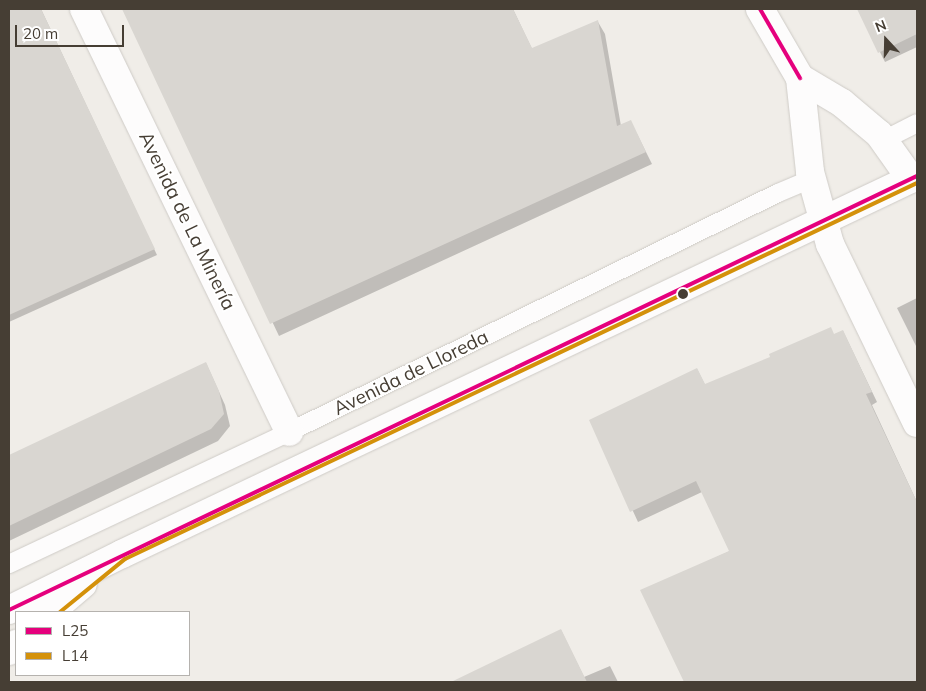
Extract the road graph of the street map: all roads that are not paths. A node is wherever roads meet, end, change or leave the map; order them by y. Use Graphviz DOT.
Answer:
graph roads {
  1 [pos="84,9"];
  2 [pos="760,9"];
  3 [pos="800,78"];
  4 [pos="917,123"];
  5 [pos="884,140"];
  6 [pos="914,177"];
  7 [pos="812,179"];
  8 [pos="823,220"];
  9 [pos="917,423"];
  10 [pos="289,432"];
  11 [pos="122,554"];
  12 [pos="9,564"];
  13 [pos="9,610"];
  14 [pos="51,611"];
  1 -- 10 [label="street, Avenida de La Minería"];
  2 -- 3 [label="street"];
  3 -- 5 [label="street"];
  3 -- 7 [label="street"];
  4 -- 5 [label="lane"];
  5 -- 6 [label="street"];
  6 -- 8 [label="street, Avenida de Lloreda"];
  7 -- 8 [label="street"];
  7 -- 10 [label="lane, Avenida de Lloreda"];
  8 -- 9 [label="street"];
  8 -- 11 [label="street, Avenida de Lloreda"];
  10 -- 12 [label="lane, Avenida de Lloreda"];
  11 -- 13 [label="street, Avenida de Lloreda"];
  11 -- 14 [label="street"];
}
